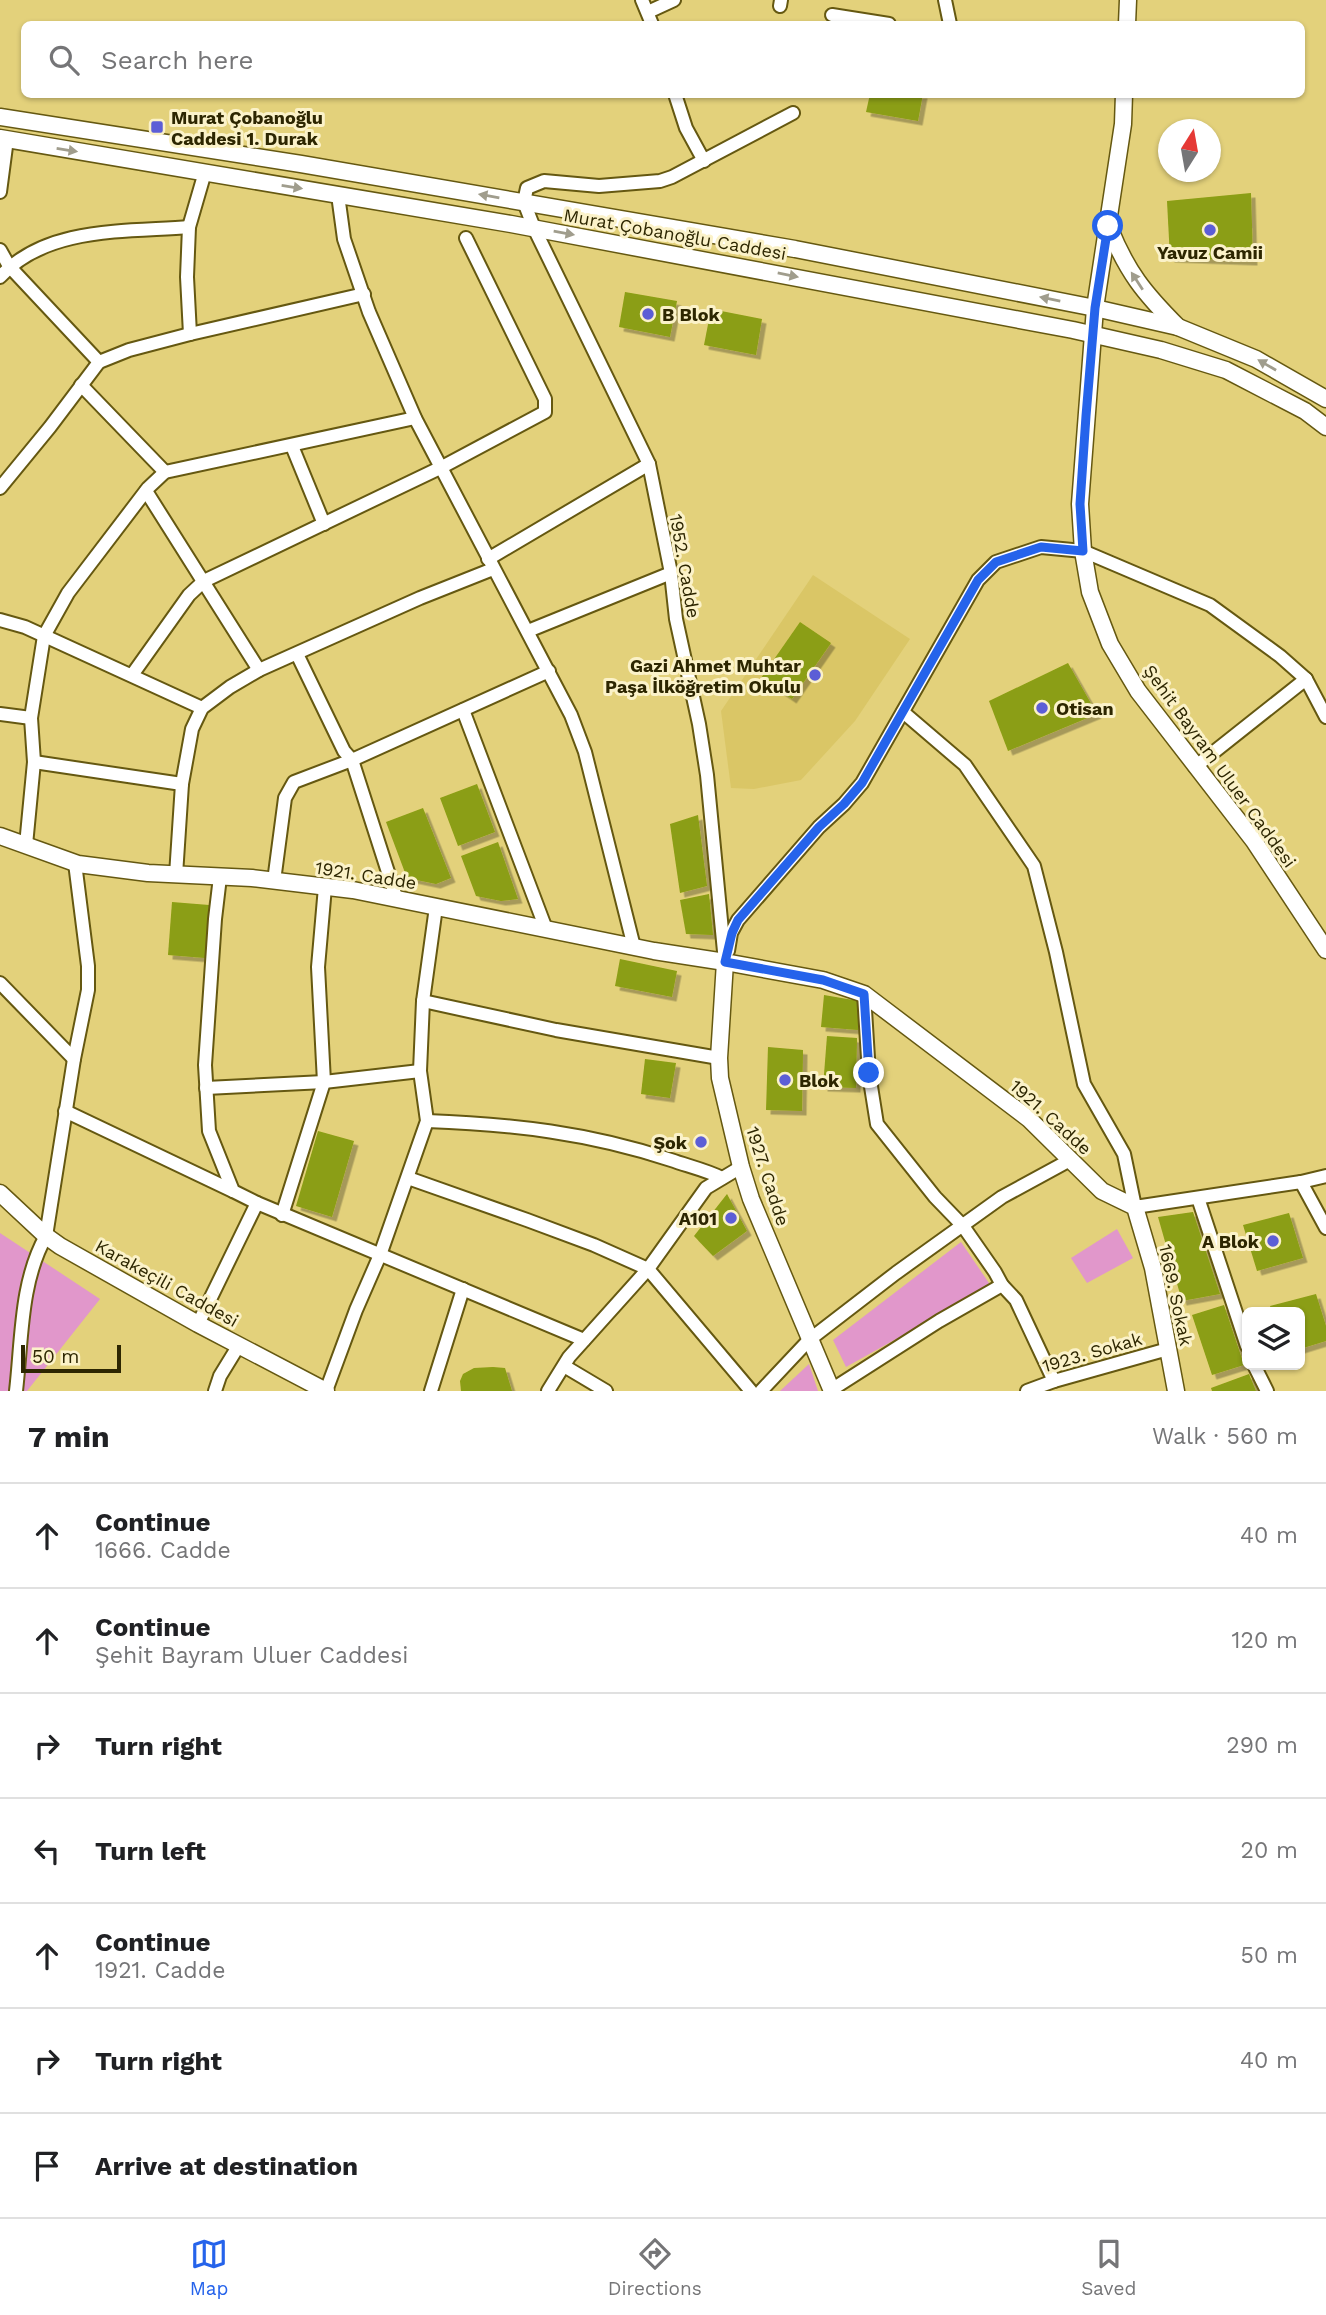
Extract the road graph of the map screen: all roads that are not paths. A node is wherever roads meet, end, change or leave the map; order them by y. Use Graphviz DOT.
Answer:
graph roads {
  1 [pos="674,0"];
  2 [pos="945,0"];
  3 [pos="1128,0"];
  4 [pos="647,12"];
  5 [pos="832,15"];
  6 [pos="870,21"];
  7 [pos="949,21"];
  8 [pos="1127,21"];
  9 [pos="676,98"];
  10 [pos="1124,98"];
  11 [pos="793,113"];
  12 [pos="0,117"];
  13 [pos="3,139"];
  14 [pos="704,160"];
  15 [pos="205,172"];
  16 [pos="0,192"];
  17 [pos="338,195"];
  18 [pos="524,202"];
  19 [pos="1108,226"];
  20 [pos="190,227"];
  21 [pos="534,228"];
  22 [pos="466,238"];
  23 [pos="0,250"];
  24 [pos="9,266"];
  25 [pos="0,276"];
  26 [pos="364,294"];
  27 [pos="1095,308"];
  28 [pos="1178,327"];
  29 [pos="190,334"];
  30 [pos="1093,335"];
  31 [pos="99,362"];
  32 [pos="81,385"];
  33 [pos="1326,399"];
  34 [pos="415,418"];
  35 [pos="1326,426"];
  36 [pos="292,446"];
  37 [pos="649,464"];
  38 [pos="442,467"];
  39 [pos="164,472"];
  40 [pos="0,488"];
  41 [pos="146,491"];
  42 [pos="324,524"];
  43 [pos="1083,551"];
  44 [pos="490,564"];
  45 [pos="671,573"];
  46 [pos="204,581"];
  47 [pos="0,620"];
  48 [pos="528,631"];
  49 [pos="44,636"];
  50 [pos="298,654"];
  51 [pos="259,670"];
  52 [pos="549,671"];
  53 [pos="132,675"];
  54 [pos="1306,679"];
  55 [pos="202,708"];
  56 [pos="463,710"];
  57 [pos="903,712"];
  58 [pos="0,714"];
  59 [pos="1326,717"];
  60 [pos="31,719"];
  61 [pos="352,760"];
  62 [pos="34,762"];
  63 [pos="1195,767"];
  64 [pos="182,784"];
  65 [pos="0,836"];
  66 [pos="26,845"];
  67 [pos="75,863"];
  68 [pos="176,875"];
  69 [pos="220,877"];
  70 [pos="274,881"];
  71 [pos="325,887"];
  72 [pos="396,897"];
  73 [pos="436,907"];
  74 [pos="546,929"];
  75 [pos="634,947"];
  76 [pos="1326,950"];
  77 [pos="725,962"];
  78 [pos="0,983"];
  79 [pos="864,994"];
  80 [pos="423,1001"];
  81 [pos="719,1058"];
  82 [pos="74,1059"];
  83 [pos="420,1071"];
  84 [pos="324,1082"];
  85 [pos="206,1088"];
  86 [pos="65,1111"];
  87 [pos="427,1121"];
  88 [pos="1070,1160"];
  89 [pos="741,1167"];
  90 [pos="1326,1176"];
  91 [pos="408,1178"];
  92 [pos="722,1178"];
  93 [pos="1301,1182"];
  94 [pos="233,1191"];
  95 [pos="0,1194"];
  96 [pos="1198,1198"];
  97 [pos="257,1203"];
  98 [pos="1135,1207"];
  99 [pos="282,1214"];
  100 [pos="963,1226"];
  101 [pos="1326,1228"];
  102 [pos="46,1236"];
  103 [pos="380,1255"];
  104 [pos="648,1269"];
  105 [pos="1002,1285"];
  106 [pos="463,1289"];
  107 [pos="198,1325"];
  108 [pos="1242,1331"];
  109 [pos="584,1340"];
  110 [pos="809,1340"];
  111 [pos="239,1345"];
  112 [pos="1168,1349"];
  113 [pos="564,1366"];
  114 [pos="1256,1370"];
  115 [pos="1054,1381"];
  116 [pos="832,1390"];
  117 [pos="16,1391"];
  118 [pos="215,1391"];
  119 [pos="326,1391"];
  120 [pos="431,1391"];
  121 [pos="548,1391"];
  122 [pos="606,1391"];
  123 [pos="751,1391"];
  124 [pos="761,1391"];
  125 [pos="1027,1391"];
  126 [pos="1176,1391"];
  127 [pos="1267,1391"];
  1 -- 4 [label="street"];
  2 -- 7 [label="street"];
  3 -- 8 [label="main road"];
  5 -- 6 [label="street"];
  9 -- 14 [label="street"];
  10 -- 19 [label="main road, Şehit Bayram Uluer Caddesi"];
  11 -- 14 [label="street"];
  18 -- 12 [label="main road, Murat Çobanoğlu Caddesi, one-way"];
  13 -- 15 [label="main road, Murat Çobanoğlu Caddesi, one-way"];
  13 -- 16 [label="street"];
  14 -- 18 [label="street"];
  15 -- 17 [label="main road, Murat Çobanoğlu Caddesi, one-way"];
  15 -- 20 [label="street"];
  17 -- 21 [label="main road, Murat Çobanoğlu Caddesi"];
  17 -- 26 [label="street"];
  18 -- 21 [label="street, 1952. Cadde"];
  27 -- 18 [label="main road, Murat Çobanoğlu Caddesi, one-way"];
  19 -- 27 [label="main road, Şehit Bayram Uluer Caddesi"];
  28 -- 19 [label="main road, one-way"];
  20 -- 24 [label="street"];
  20 -- 29 [label="street"];
  21 -- 30 [label="main road, Murat Çobanoğlu Caddesi, one-way"];
  21 -- 37 [label="street, 1952. Cadde"];
  22 -- 38 [label="street"];
  23 -- 24 [label="street"];
  24 -- 25 [label="street"];
  24 -- 31 [label="street"];
  26 -- 29 [label="street"];
  26 -- 34 [label="street"];
  27 -- 28 [label="main road, Murat Çobanoğlu Caddesi"];
  27 -- 30 [label="main road, Şehit Bayram Uluer Caddesi"];
  33 -- 28 [label="main road, Murat Çobanoğlu Caddesi, one-way"];
  29 -- 31 [label="street"];
  30 -- 35 [label="main road, Murat Çobanoğlu Caddesi"];
  30 -- 43 [label="main road, Şehit Bayram Uluer Caddesi"];
  31 -- 32 [label="street"];
  32 -- 39 [label="street"];
  32 -- 40 [label="street"];
  34 -- 36 [label="street"];
  34 -- 38 [label="street"];
  36 -- 39 [label="street"];
  36 -- 42 [label="street"];
  37 -- 44 [label="street"];
  37 -- 45 [label="street, 1952. Cadde"];
  38 -- 42 [label="street"];
  38 -- 44 [label="street"];
  39 -- 41 [label="street"];
  41 -- 46 [label="street"];
  41 -- 49 [label="street"];
  42 -- 46 [label="street"];
  43 -- 54 [label="street"];
  43 -- 57 [label="street"];
  43 -- 63 [label="main road, Şehit Bayram Uluer Caddesi"];
  44 -- 48 [label="street"];
  44 -- 50 [label="street"];
  45 -- 48 [label="street"];
  45 -- 77 [label="street, 1952. Cadde"];
  46 -- 51 [label="street"];
  46 -- 53 [label="street"];
  47 -- 49 [label="street"];
  48 -- 52 [label="street"];
  49 -- 53 [label="street"];
  49 -- 60 [label="street"];
  50 -- 51 [label="street"];
  50 -- 61 [label="street"];
  51 -- 55 [label="street"];
  52 -- 56 [label="street"];
  52 -- 75 [label="street"];
  53 -- 55 [label="street"];
  54 -- 59 [label="street"];
  54 -- 63 [label="street"];
  55 -- 64 [label="street"];
  56 -- 61 [label="street"];
  56 -- 74 [label="street"];
  57 -- 77 [label="street"];
  57 -- 98 [label="street"];
  58 -- 60 [label="street"];
  60 -- 62 [label="street"];
  61 -- 70 [label="street"];
  61 -- 72 [label="street"];
  62 -- 64 [label="street"];
  62 -- 66 [label="street"];
  63 -- 76 [label="main road, Şehit Bayram Uluer Caddesi"];
  64 -- 68 [label="street"];
  65 -- 66 [label="main road, 1921. Cadde"];
  66 -- 67 [label="main road, 1921. Cadde"];
  67 -- 68 [label="main road, 1921. Cadde"];
  67 -- 82 [label="street"];
  68 -- 69 [label="main road, 1921. Cadde"];
  69 -- 70 [label="main road, 1921. Cadde"];
  69 -- 85 [label="street"];
  70 -- 71 [label="main road, 1921. Cadde"];
  71 -- 72 [label="main road, 1921. Cadde"];
  71 -- 84 [label="street"];
  72 -- 73 [label="main road, 1921. Cadde"];
  73 -- 74 [label="main road, 1921. Cadde"];
  73 -- 80 [label="street"];
  74 -- 75 [label="main road, 1921. Cadde"];
  75 -- 77 [label="main road, 1921. Cadde"];
  77 -- 79 [label="main road, 1921. Cadde"];
  77 -- 81 [label="main road, 1927. Cadde"];
  78 -- 82 [label="street"];
  79 -- 88 [label="main road, 1921. Cadde"];
  79 -- 100 [label="street"];
  80 -- 81 [label="street"];
  80 -- 83 [label="street"];
  81 -- 89 [label="main road, 1927. Cadde"];
  82 -- 86 [label="street"];
  83 -- 84 [label="street"];
  83 -- 87 [label="street"];
  84 -- 85 [label="street"];
  84 -- 99 [label="street"];
  85 -- 94 [label="street"];
  86 -- 94 [label="street"];
  86 -- 102 [label="street"];
  87 -- 91 [label="street"];
  87 -- 92 [label="street"];
  88 -- 98 [label="main road, 1921. Cadde"];
  88 -- 100 [label="street"];
  89 -- 92 [label="street"];
  89 -- 110 [label="main road, 1927. Cadde"];
  90 -- 93 [label="street"];
  91 -- 103 [label="street"];
  91 -- 104 [label="street"];
  92 -- 104 [label="street"];
  93 -- 96 [label="street"];
  93 -- 101 [label="street"];
  94 -- 97 [label="street"];
  95 -- 102 [label="main road, Karakeçili Caddesi"];
  96 -- 98 [label="street"];
  96 -- 108 [label="street"];
  97 -- 99 [label="street"];
  97 -- 107 [label="street"];
  98 -- 112 [label="main road, 1669. Sokak"];
  99 -- 103 [label="street"];
  100 -- 105 [label="street"];
  100 -- 110 [label="street"];
  102 -- 107 [label="main road, Karakeçili Caddesi"];
  102 -- 117 [label="street"];
  103 -- 106 [label="street"];
  103 -- 119 [label="street"];
  104 -- 109 [label="street"];
  104 -- 123 [label="street"];
  105 -- 115 [label="street"];
  105 -- 116 [label="street"];
  106 -- 109 [label="street"];
  106 -- 120 [label="street"];
  107 -- 111 [label="main road, Karakeçili Caddesi"];
  109 -- 113 [label="street"];
  110 -- 116 [label="main road, 1927. Cadde"];
  110 -- 124 [label="street"];
  111 -- 118 [label="street"];
  111 -- 119 [label="main road, Karakeçili Caddesi"];
  112 -- 115 [label="street, 1923. Sokak"];
  112 -- 126 [label="main road, 1669. Sokak"];
  113 -- 121 [label="street"];
  113 -- 122 [label="street"];
  114 -- 127 [label="street"];
  115 -- 125 [label="street, 1923. Sokak"];
}
